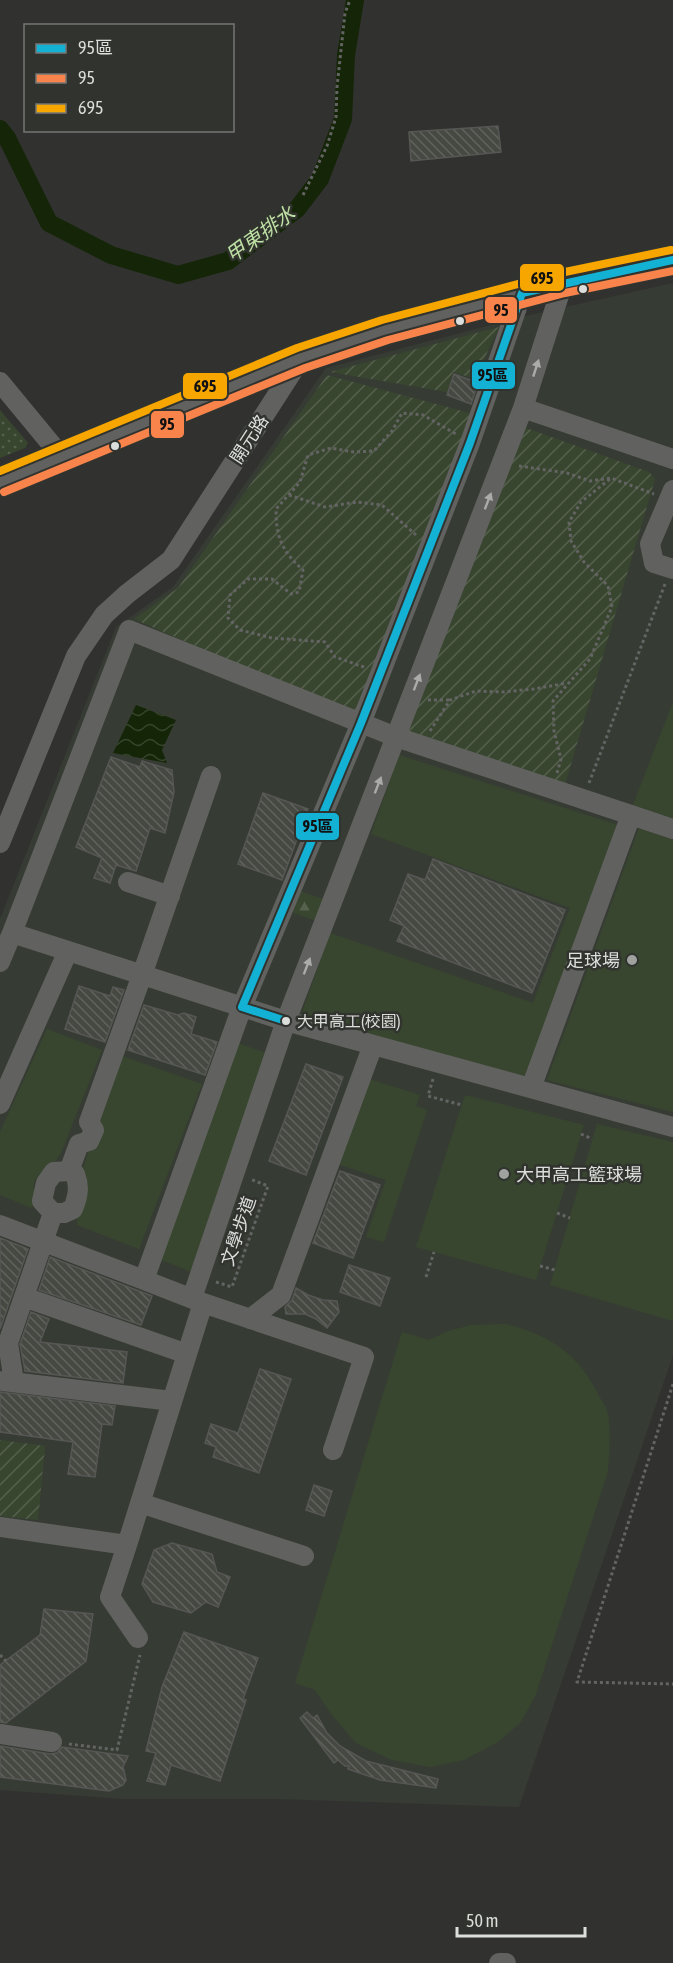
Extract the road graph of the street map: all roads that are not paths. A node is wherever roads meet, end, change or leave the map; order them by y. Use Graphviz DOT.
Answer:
graph roads {
  1 [pos="673,260"];
  2 [pos="563,283"];
  3 [pos="522,294"];
  4 [pos="301,358"];
  5 [pos="0,382"];
  6 [pos="523,408"];
  7 [pos="61,456"];
  8 [pos="673,459"];
  9 [pos="0,482"];
  10 [pos="671,495"];
  11 [pos="672,569"];
  12 [pos="361,723"];
  13 [pos="396,737"];
  14 [pos="210,776"];
  15 [pos="631,815"];
  16 [pos="673,830"];
  17 [pos="0,843"];
  18 [pos="128,882"];
  19 [pos="170,896"];
  20 [pos="12,933"];
  21 [pos="68,951"];
  22 [pos="0,962"];
  23 [pos="142,975"];
  24 [pos="243,1007"];
  25 [pos="286,1021"];
  26 [pos="373,1045"];
  27 [pos="531,1088"];
  28 [pos="0,1104"];
  29 [pos="673,1127"];
  30 [pos="69,1171"];
  31 [pos="53,1213"];
  32 [pos="0,1225"];
  33 [pos="44,1241"];
  34 [pos="144,1280"];
  35 [pos="24,1297"];
  36 [pos="198,1301"];
  37 [pos="250,1318"];
  38 [pos="187,1354"];
  39 [pos="7,1382"];
  40 [pos="172,1401"];
  41 [pos="333,1450"];
  42 [pos="140,1503"];
  43 [pos="0,1527"];
  44 [pos="127,1545"];
  45 [pos="304,1556"];
  46 [pos="138,1638"];
  47 [pos="0,1734"];
  48 [pos="52,1742"];
  49 [pos="499,1963"];
  50 [pos="506,1963"];
  1 -- 2 [label="street"];
  2 -- 3 [label="street"];
  6 -- 2 [label="street, one-way"];
  3 -- 4 [label="street"];
  3 -- 12 [label="street"];
  4 -- 7 [label="street"];
  4 -- 17 [label="street, 開元路"];
  5 -- 7 [label="street"];
  6 -- 8 [label="street"];
  13 -- 6 [label="street, one-way"];
  7 -- 9 [label="street"];
  10 -- 11 [label="street"];
  12 -- 13 [label="street"];
  12 -- 20 [label="street"];
  12 -- 24 [label="street"];
  13 -- 15 [label="street"];
  25 -- 13 [label="street, one-way"];
  14 -- 19 [label="street"];
  15 -- 16 [label="street"];
  15 -- 27 [label="street"];
  18 -- 19 [label="street"];
  19 -- 23 [label="street"];
  20 -- 21 [label="street"];
  20 -- 22 [label="street"];
  21 -- 23 [label="street"];
  21 -- 28 [label="street"];
  23 -- 24 [label="street"];
  23 -- 30 [label="street"];
  24 -- 25 [label="street"];
  24 -- 34 [label="street"];
  25 -- 26 [label="street"];
  25 -- 36 [label="street"];
  26 -- 27 [label="street"];
  26 -- 37 [label="street"];
  27 -- 29 [label="street"];
  30 -- 31 [label="street"];
  30 -- 31 [label="street"];
  31 -- 33 [label="street"];
  32 -- 33 [label="street"];
  33 -- 34 [label="street"];
  33 -- 35 [label="street"];
  34 -- 36 [label="street"];
  35 -- 38 [label="street"];
  35 -- 39 [label="street"];
  36 -- 37 [label="street"];
  36 -- 38 [label="street"];
  37 -- 41 [label="street"];
  38 -- 40 [label="street"];
  39 -- 40 [label="street"];
  40 -- 42 [label="street"];
  42 -- 44 [label="street"];
  42 -- 45 [label="street"];
  43 -- 44 [label="street"];
  44 -- 46 [label="street"];
  47 -- 48 [label="street"];
  49 -- 50 [label="street"];
}
